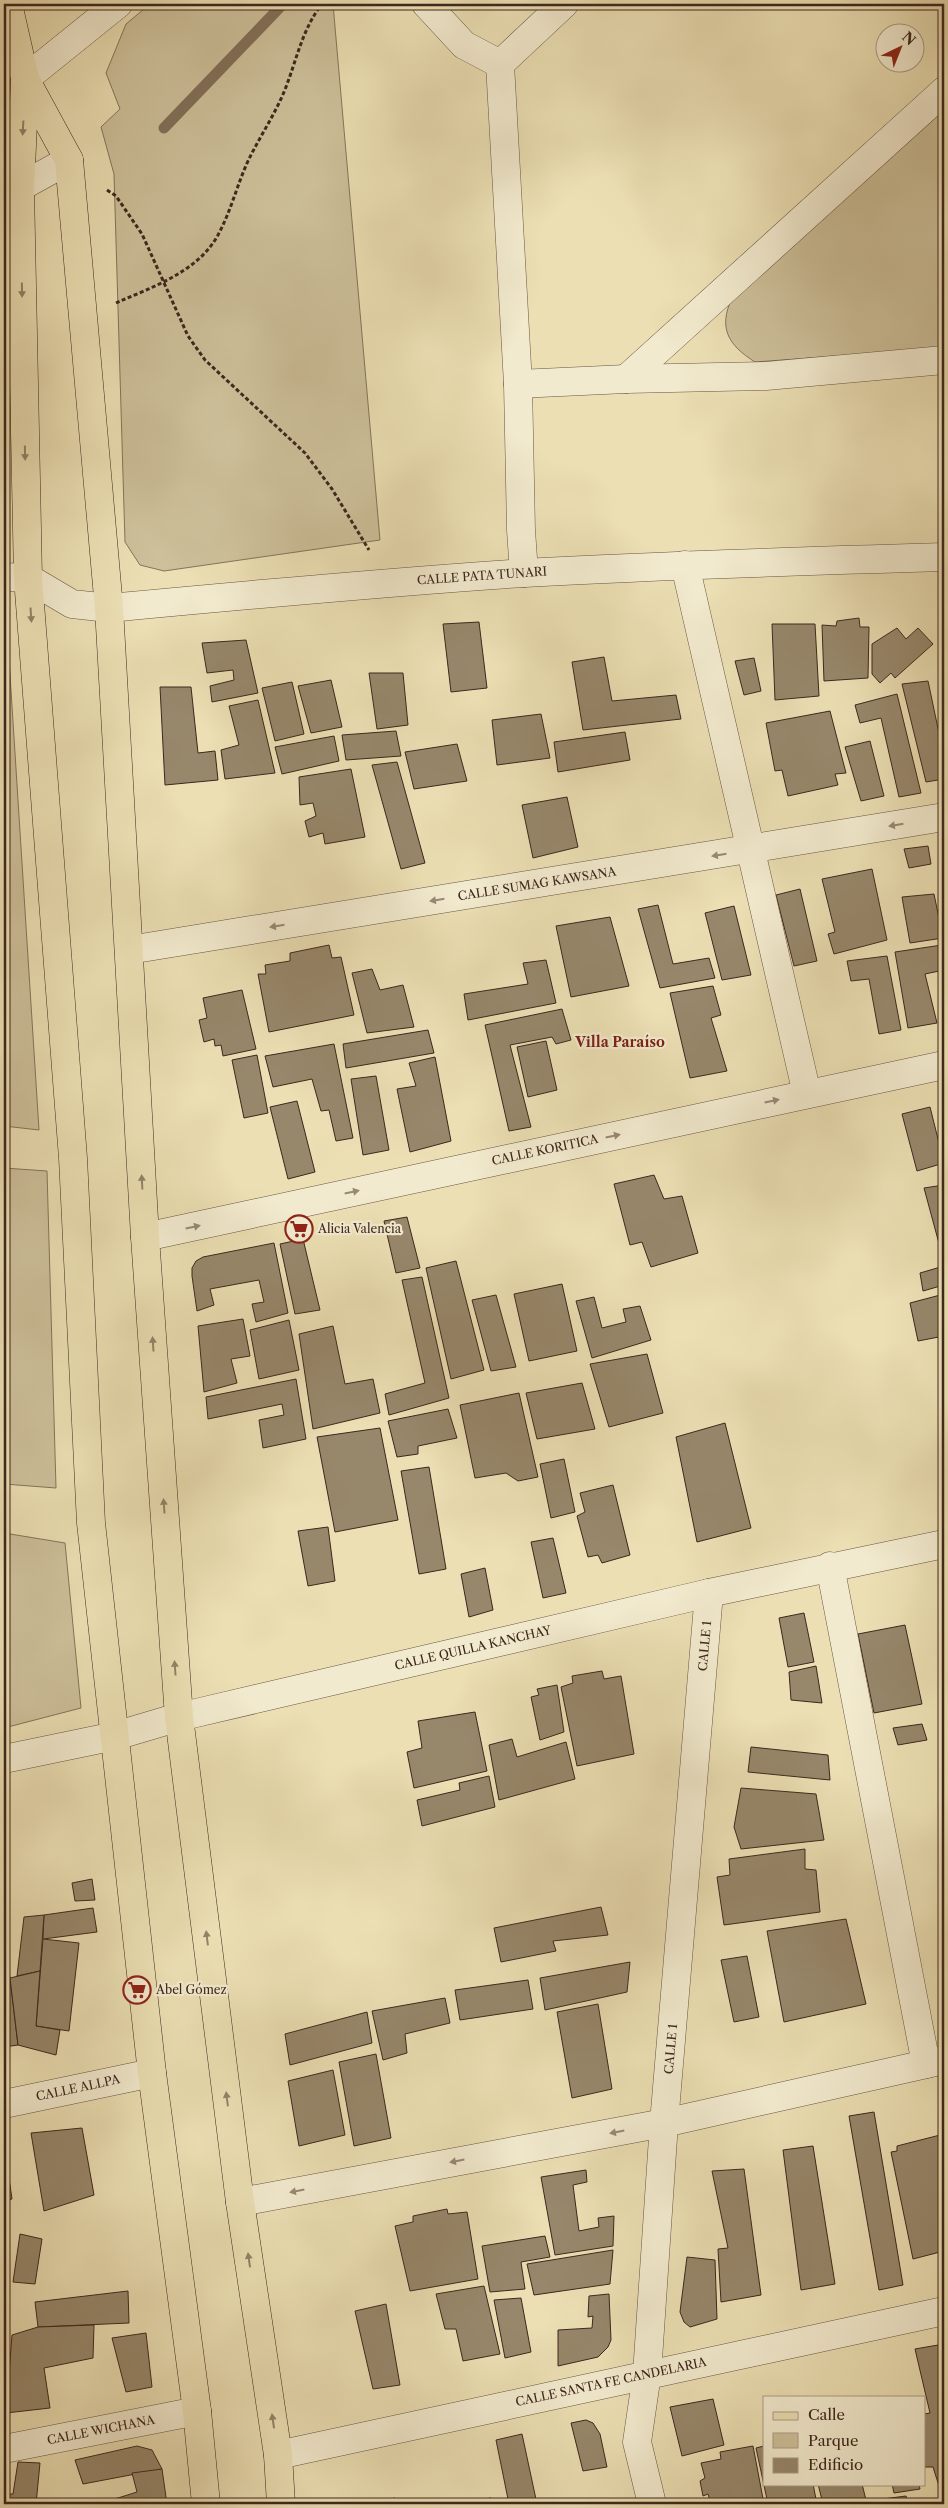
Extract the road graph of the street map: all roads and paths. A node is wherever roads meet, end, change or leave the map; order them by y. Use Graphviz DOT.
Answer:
graph roads {
  1 [pos="8,4"];
  2 [pos="118,4"];
  3 [pos="322,4"];
  4 [pos="426,4"];
  5 [pos="564,4"];
  6 [pos="500,64"];
  7 [pos="25,79"];
  8 [pos="944,92"];
  9 [pos="69,160"];
  10 [pos="12,192"];
  11 [pos="164,282"];
  12 [pos="84,318"];
  13 [pos="944,360"];
  14 [pos="626,378"];
  15 [pos="518,384"];
  16 [pos="944,556"];
  17 [pos="685,564"];
  18 [pos="524,573"];
  19 [pos="16,578"];
  20 [pos="409,581"];
  21 [pos="109,608"];
  22 [pos="944,818"];
  23 [pos="750,850"];
  24 [pos="129,950"];
  25 [pos="944,1065"];
  26 [pos="807,1094"];
  27 [pos="145,1237"];
  28 [pos="944,1544"];
  29 [pos="830,1566"];
  30 [pos="709,1593"];
  31 [pos="179,1717"];
  32 [pos="114,1736"];
  33 [pos="4,1759"];
  34 [pos="935,2062"];
  35 [pos="152,2073"];
  36 [pos="4,2104"];
  37 [pos="664,2123"];
  38 [pos="240,2202"];
  39 [pos="944,2311"];
  40 [pos="647,2374"];
  41 [pos="197,2411"];
  42 [pos="4,2450"];
  43 [pos="278,2455"];
  44 [pos="206,2504"];
  45 [pos="282,2504"];
  46 [pos="652,2504"];
  1 -- 7 [label="main road"];
  2 -- 7 [label="street"];
  3 -- 11 [label="path"];
  4 -- 6 [label="street"];
  5 -- 6 [label="street"];
  6 -- 15 [label="street"];
  7 -- 9 [label="main road"];
  7 -- 10 [label="main road, one-way"];
  8 -- 14 [label="street"];
  9 -- 10 [label="street"];
  9 -- 11 [label="path"];
  9 -- 12 [label="main road"];
  10 -- 19 [label="main road, one-way"];
  11 -- 12 [label="path"];
  11 -- 20 [label="path"];
  12 -- 21 [label="main road"];
  13 -- 14 [label="street"];
  14 -- 15 [label="street"];
  15 -- 18 [label="street"];
  16 -- 17 [label="street, CALLE PATA TUNARI"];
  17 -- 18 [label="street, CALLE PATA TUNARI"];
  17 -- 23 [label="street"];
  18 -- 20 [label="street, CALLE PATA TUNARI"];
  19 -- 21 [label="street, CALLE PATA TUNARI"];
  19 -- 32 [label="main road, one-way"];
  20 -- 21 [label="street, CALLE PATA TUNARI"];
  21 -- 24 [label="main road"];
  22 -- 23 [label="street, CALLE SUMAG KAWSANA, one-way"];
  23 -- 24 [label="street, CALLE SUMAG KAWSANA, one-way"];
  23 -- 26 [label="street"];
  27 -- 24 [label="main road, one-way"];
  25 -- 26 [label="street, CALLE KORITICA"];
  27 -- 26 [label="street, CALLE KORITICA, one-way"];
  31 -- 27 [label="main road, one-way"];
  28 -- 29 [label="street, CALLE QUILLA KANCHAY"];
  29 -- 30 [label="street, CALLE QUILLA KANCHAY"];
  29 -- 34 [label="street"];
  30 -- 31 [label="street, CALLE QUILLA KANCHAY"];
  30 -- 37 [label="street, CALLE 1"];
  31 -- 32 [label="street, CALLE QUILLA KANCHAY"];
  38 -- 31 [label="main road, one-way"];
  32 -- 33 [label="street, CALLE QUILLA KANCHAY"];
  32 -- 35 [label="main road"];
  34 -- 37 [label="street"];
  35 -- 36 [label="street, CALLE ALLPA"];
  35 -- 41 [label="main road"];
  37 -- 38 [label="street, one-way"];
  37 -- 40 [label="street, CALLE 1"];
  43 -- 38 [label="main road, one-way"];
  39 -- 40 [label="street, CALLE SANTA FE CANDELARIA"];
  40 -- 43 [label="street, CALLE SANTA FE CANDELARIA"];
  40 -- 46 [label="street, CALLE 1"];
  41 -- 42 [label="street, CALLE WICHANA"];
  41 -- 44 [label="main road"];
  43 -- 45 [label="main road"];
}
